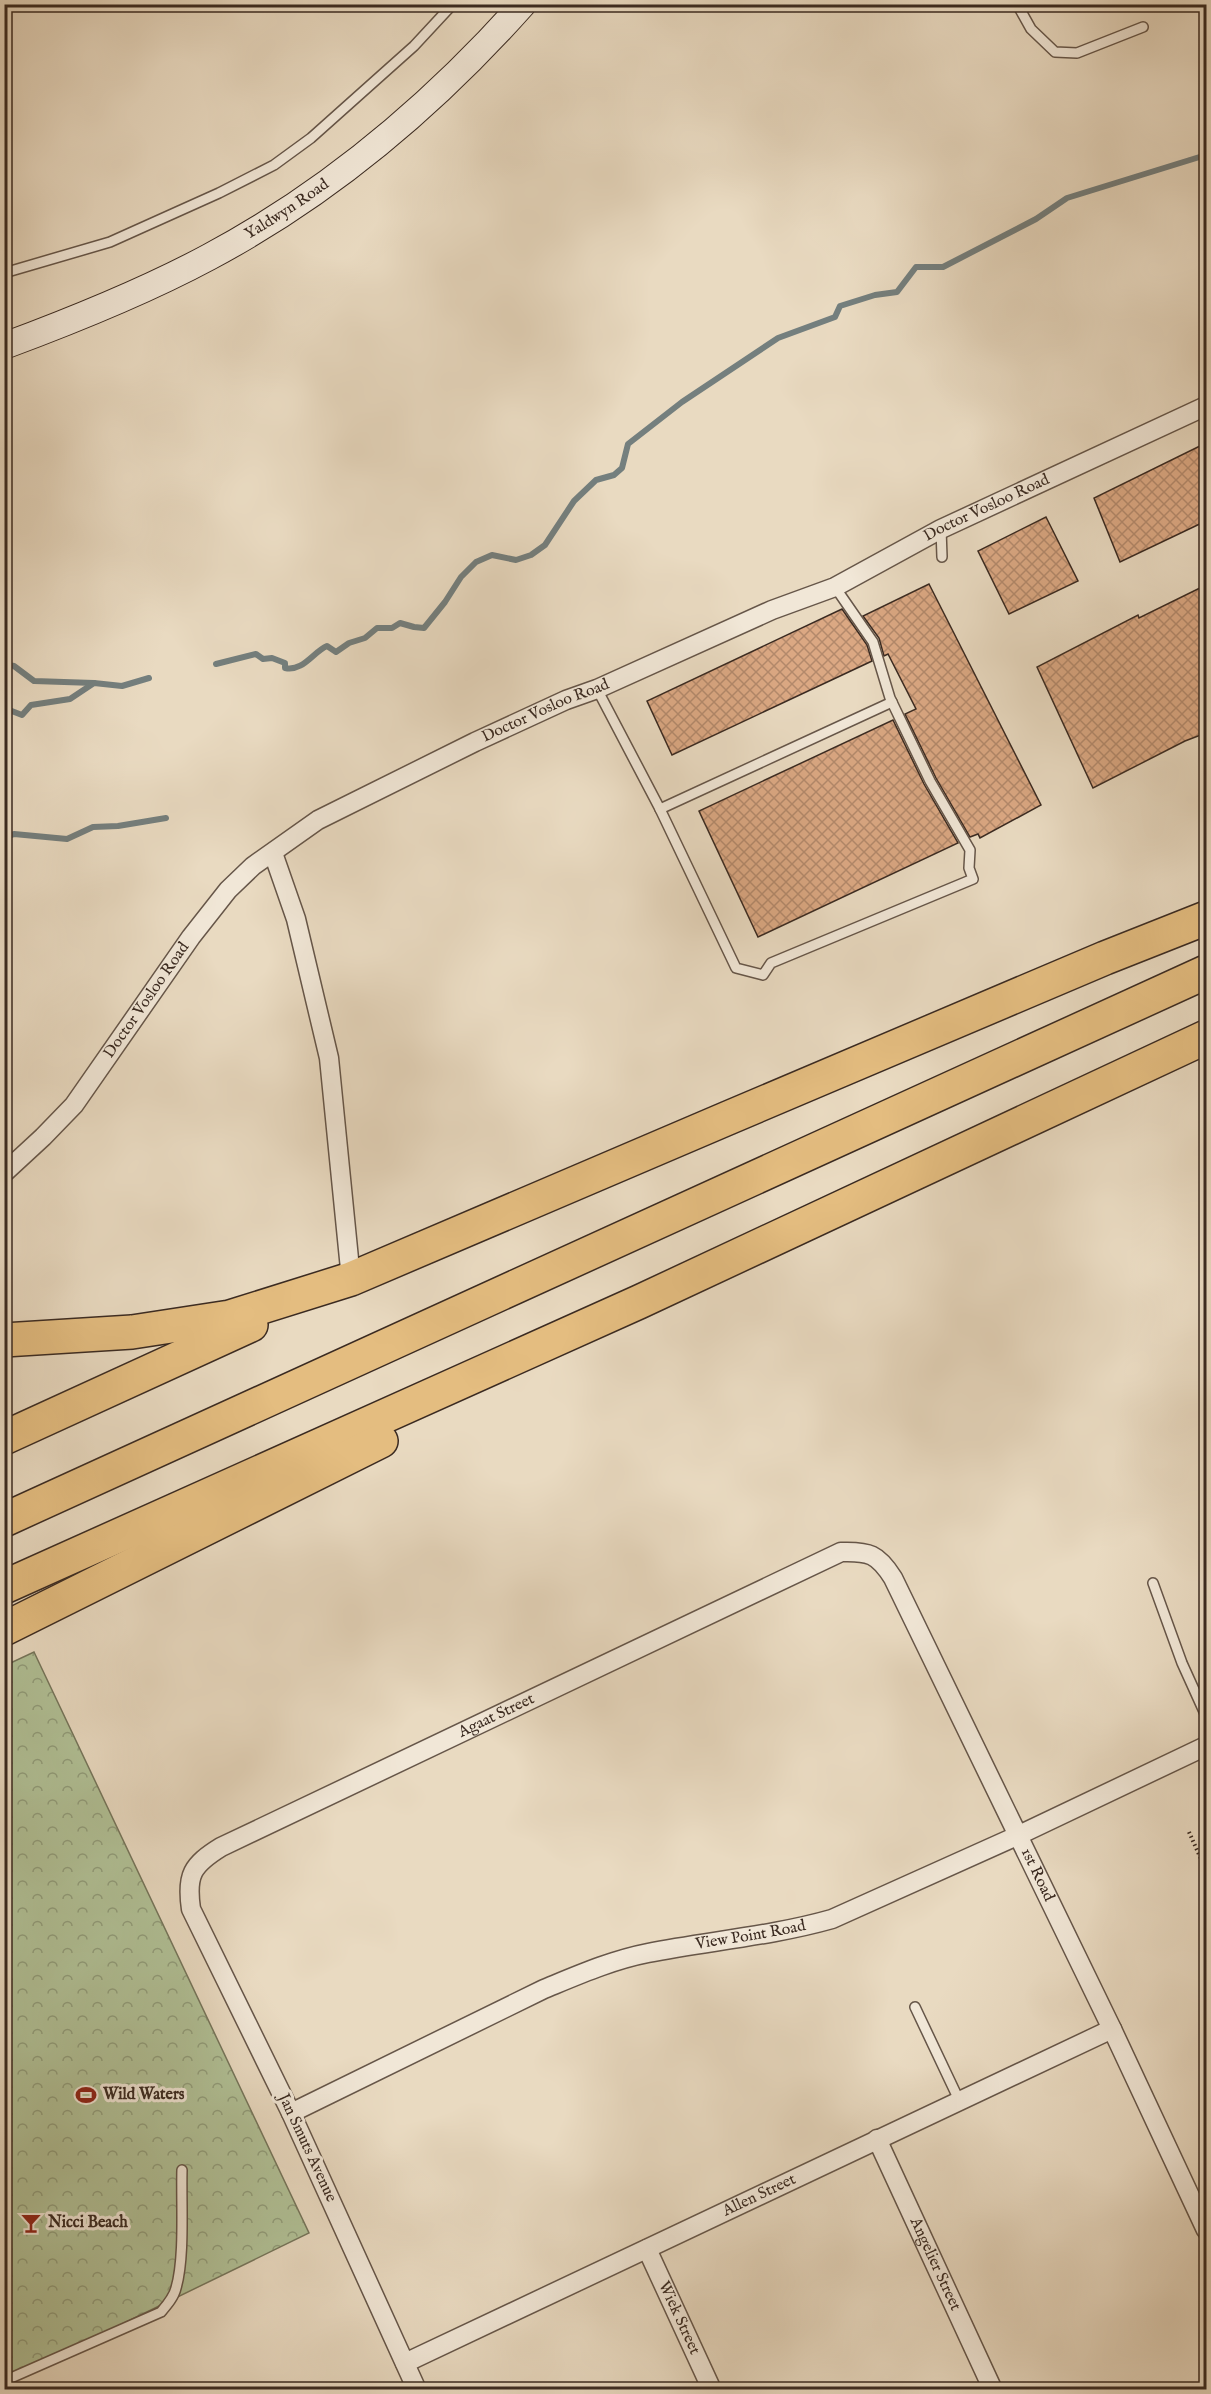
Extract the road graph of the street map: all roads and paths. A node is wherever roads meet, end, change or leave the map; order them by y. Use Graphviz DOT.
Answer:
graph roads {
  1 [pos="453,4"];
  2 [pos="510,4"];
  3 [pos="524,4"];
  4 [pos="1017,4"];
  5 [pos="1143,27"];
  6 [pos="4,273"];
  7 [pos="4,331"];
  8 [pos="4,346"];
  9 [pos="1206,406"];
  10 [pos="941,529"];
  11 [pos="942,557"];
  12 [pos="836,587"];
  13 [pos="597,689"];
  14 [pos="892,702"];
  15 [pos="660,809"];
  16 [pos="273,853"];
  17 [pos="1206,918"];
  18 [pos="1206,972"];
  19 [pos="1206,1037"];
  20 [pos="4,1173"];
  21 [pos="351,1279"];
  22 [pos="639,1302"];
  23 [pos="4,1340"];
  24 [pos="4,1438"];
  25 [pos="4,1520"];
  26 [pos="841,1552"];
  27 [pos="1153,1583"];
  28 [pos="4,1587"];
  29 [pos="4,1629"];
  30 [pos="1206,1716"];
  31 [pos="1206,1746"];
  32 [pos="1189,1832"];
  33 [pos="1019,1835"];
  34 [pos="1206,1857"];
  35 [pos="191,1909"];
  36 [pos="915,2007"];
  37 [pos="1112,2029"];
  38 [pos="959,2100"];
  39 [pos="291,2113"];
  40 [pos="877,2139"];
  41 [pos="182,2170"];
  42 [pos="1206,2230"];
  43 [pos="647,2249"];
  44 [pos="405,2363"];
  45 [pos="4,2381"];
  46 [pos="417,2390"];
  47 [pos="712,2390"];
  48 [pos="993,2390"];
  1 -- 6 [label="lane"];
  2 -- 7 [label="main road, Yaldwyn Road"];
  3 -- 8 [label="main road, Yaldwyn Road"];
  4 -- 5 [label="lane"];
  9 -- 10 [label="street, Doctor Vosloo Road"];
  10 -- 11 [label="lane"];
  10 -- 12 [label="street, Doctor Vosloo Road"];
  12 -- 13 [label="street, Doctor Vosloo Road"];
  12 -- 14 [label="lane"];
  13 -- 15 [label="lane"];
  13 -- 16 [label="street, Doctor Vosloo Road"];
  14 -- 15 [label="lane"];
  14 -- 15 [label="lane"];
  16 -- 20 [label="street, Doctor Vosloo Road"];
  16 -- 21 [label="street"];
  17 -- 21 [label="highway"];
  18 -- 25 [label="highway"];
  19 -- 22 [label="highway"];
  21 -- 23 [label="highway"];
  21 -- 24 [label="highway"];
  22 -- 28 [label="highway"];
  22 -- 29 [label="highway"];
  26 -- 33 [label="street, 1st Road"];
  26 -- 35 [label="street, Agaat Street"];
  27 -- 30 [label="lane"];
  31 -- 33 [label="street, View Point Road"];
  32 -- 34 [label="path"];
  33 -- 37 [label="street, 1st Road"];
  33 -- 39 [label="street, View Point Road"];
  35 -- 39 [label="street, Jan Smuts Avenue"];
  36 -- 38 [label="lane"];
  37 -- 38 [label="street, Allen Street"];
  37 -- 42 [label="street, 1st Road"];
  38 -- 40 [label="street, Allen Street"];
  39 -- 44 [label="street, Jan Smuts Avenue"];
  40 -- 43 [label="street, Allen Street"];
  40 -- 48 [label="street, Angelier Street"];
  41 -- 45 [label="lane"];
  43 -- 44 [label="street, Allen Street"];
  43 -- 47 [label="street, Wiek Street"];
  44 -- 46 [label="street, Jan Smuts Avenue"];
}
